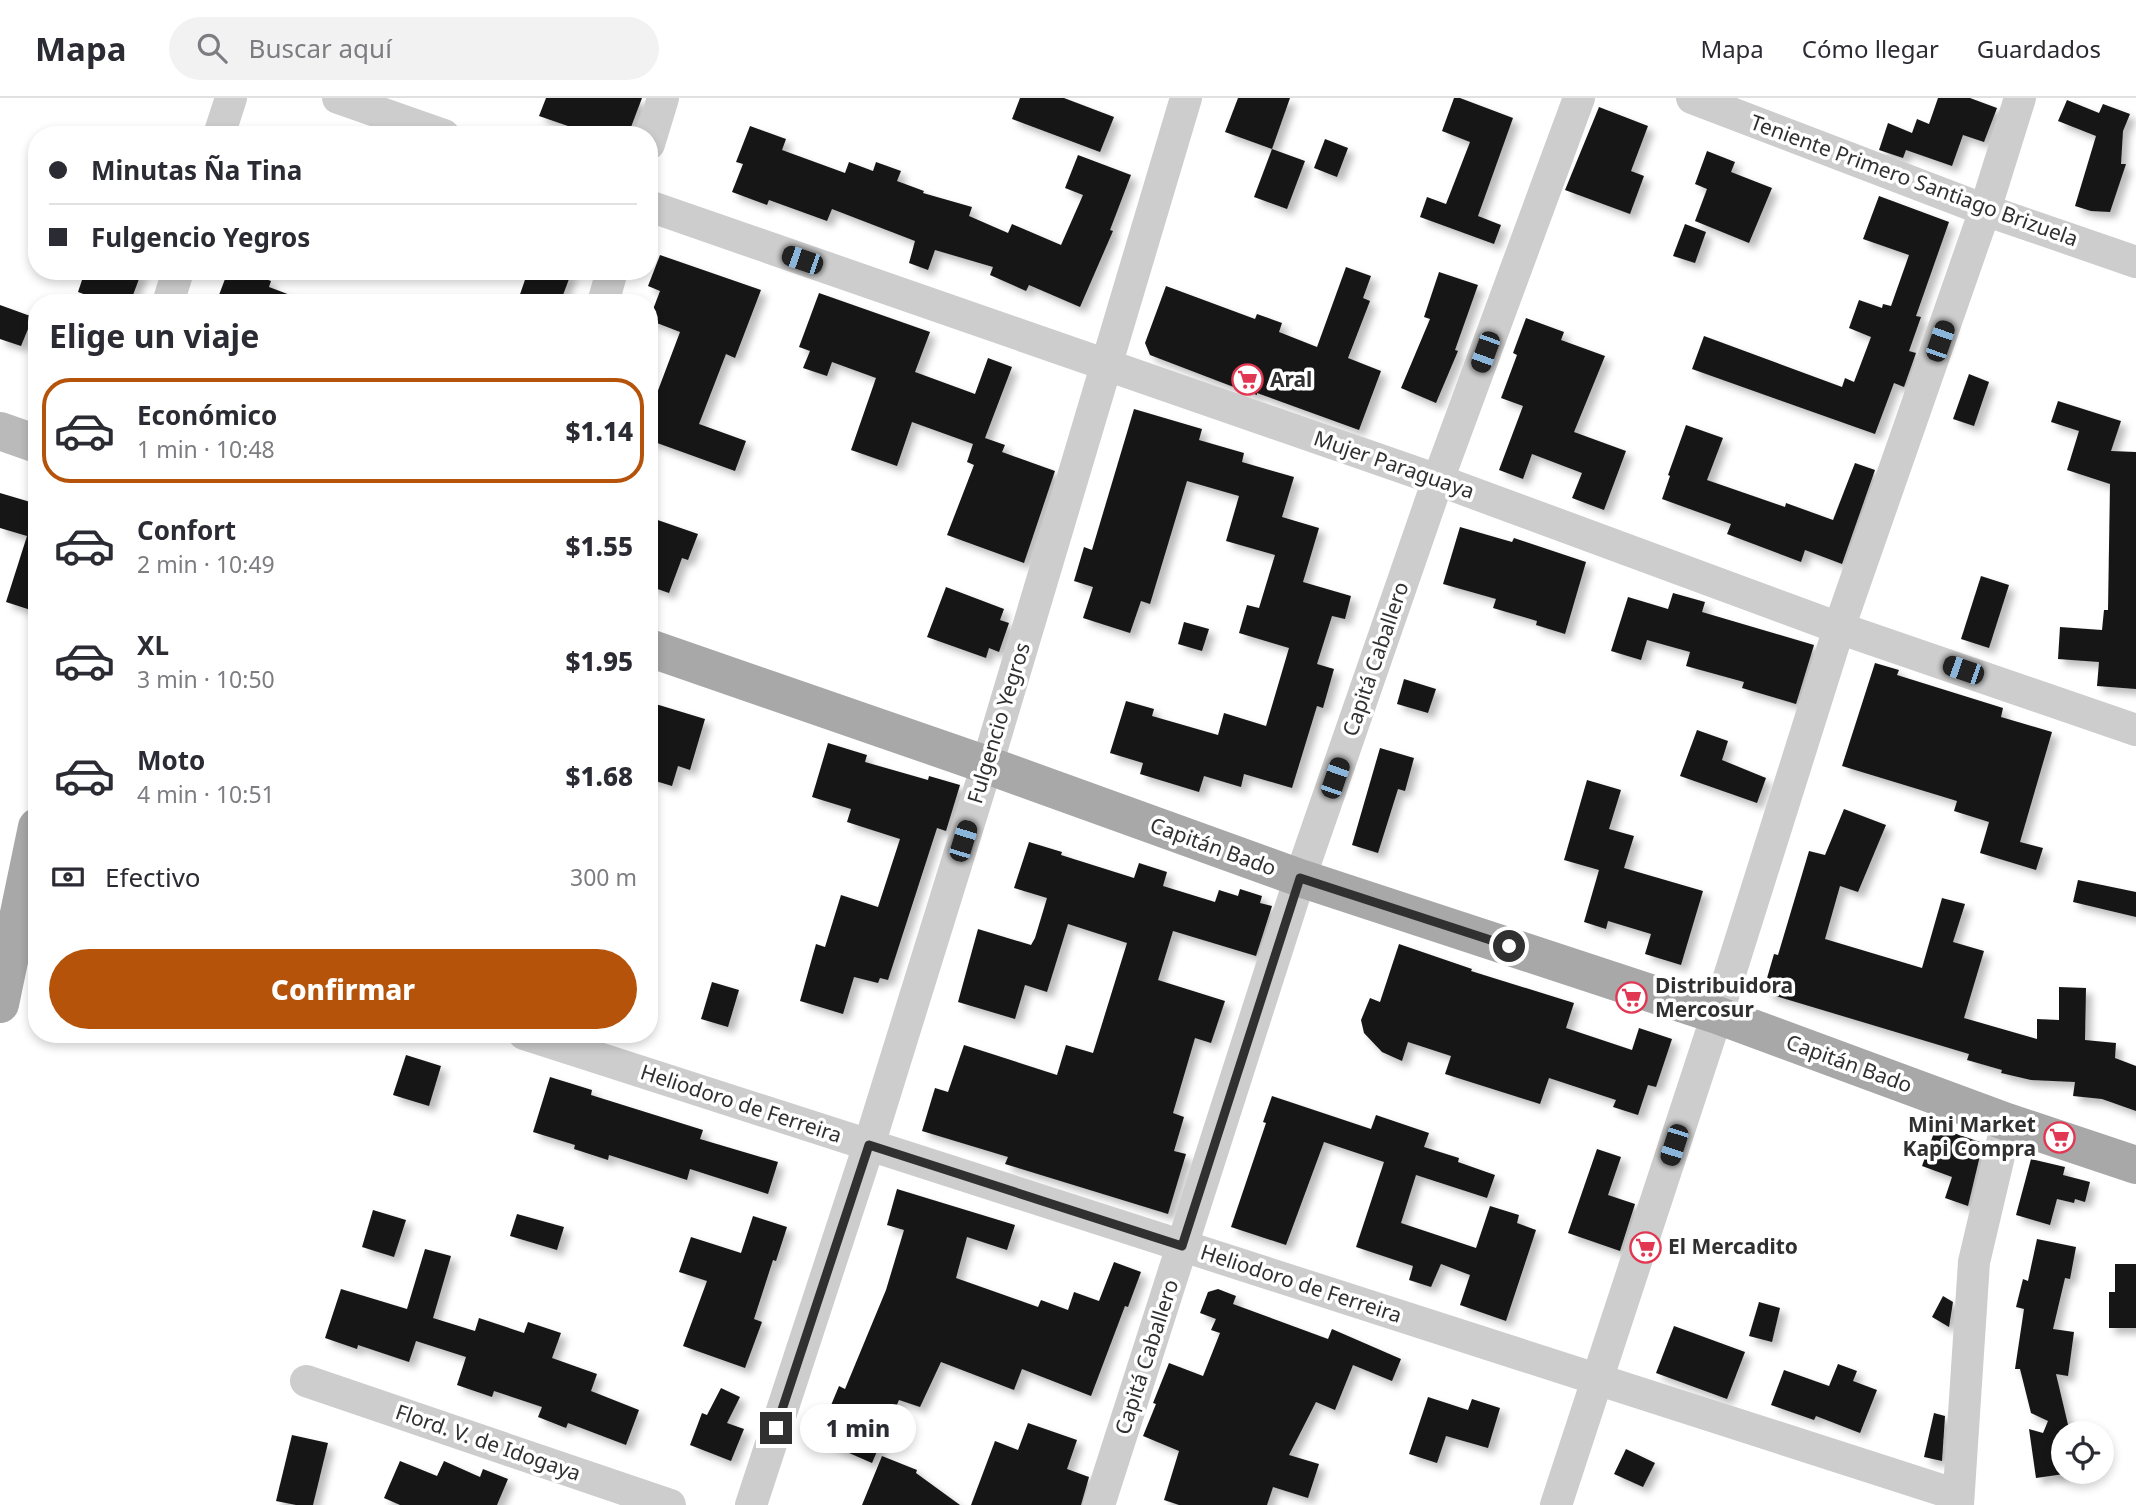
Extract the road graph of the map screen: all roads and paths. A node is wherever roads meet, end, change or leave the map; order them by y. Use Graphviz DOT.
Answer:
graph roads {
  1 [pos="231,98"];
  2 [pos="338,98"];
  3 [pos="663,98"];
  4 [pos="1186,98"];
  5 [pos="1579,98"];
  6 [pos="1692,98"];
  7 [pos="2020,98"];
  8 [pos="222,126"];
  9 [pos="418,126"];
  10 [pos="654,126"];
  11 [pos="658,209"];
  12 [pos="1985,210"];
  13 [pos="2136,262"];
  14 [pos="1107,366"];
  15 [pos="0,432"];
  16 [pos="28,441"];
  17 [pos="1438,480"];
  18 [pos="1839,628"];
  19 [pos="658,651"];
  20 [pos="2136,730"];
  21 [pos="986,765"];
  22 [pos="28,870"];
  23 [pos="1300,878"];
  24 [pos="0,1003"];
  25 [pos="1717,1015"];
  26 [pos="552,1043"];
  27 [pos="2007,1122"];
  28 [pos="869,1145"];
  29 [pos="2136,1165"];
  30 [pos="1182,1246"];
  31 [pos="1597,1379"];
  32 [pos="306,1381"];
  33 [pos="1957,1500"];
  34 [pos="670,1505"];
  35 [pos="751,1505"];
  36 [pos="1099,1505"];
  37 [pos="1556,1505"];
  1 -- 8 [label="street"];
  2 -- 9 [label="street"];
  3 -- 10 [label="street"];
  4 -- 14 [label="street, Fulgencio Yegros"];
  5 -- 17 [label="street, Capitá Caballero"];
  6 -- 12 [label="street, Teniente Primero Santiago Brizuela"];
  7 -- 12 [label="street"];
  11 -- 14 [label="street, Mujer Paraguaya"];
  12 -- 13 [label="street, Teniente Primero Santiago Brizuela"];
  12 -- 18 [label="street"];
  14 -- 17 [label="street, Mujer Paraguaya"];
  14 -- 21 [label="street, Fulgencio Yegros"];
  15 -- 16 [label="main road"];
  17 -- 18 [label="street, Mujer Paraguaya"];
  17 -- 23 [label="street, Capitá Caballero"];
  18 -- 20 [label="street, Mujer Paraguaya"];
  18 -- 25 [label="street"];
  19 -- 21 [label="main road, Capitán Bado"];
  21 -- 23 [label="main road, Capitán Bado"];
  21 -- 28 [label="street, Fulgencio Yegros"];
  22 -- 24 [label="main road"];
  23 -- 25 [label="main road, Capitán Bado"];
  23 -- 30 [label="street, Capitá Caballero"];
  25 -- 27 [label="main road, Capitán Bado"];
  25 -- 31 [label="street"];
  26 -- 28 [label="street, Heliodoro de Ferreira"];
  27 -- 29 [label="main road, Capitán Bado"];
  27 -- 33 [label="street"];
  28 -- 30 [label="street, Heliodoro de Ferreira"];
  28 -- 35 [label="street, Fulgencio Yegros"];
  30 -- 31 [label="street, Heliodoro de Ferreira"];
  30 -- 36 [label="street, Capitá Caballero"];
  31 -- 33 [label="street, Heliodoro de Ferreira"];
  31 -- 37 [label="street"];
  32 -- 34 [label="street, Flord. V. de Idogaya"];
}
